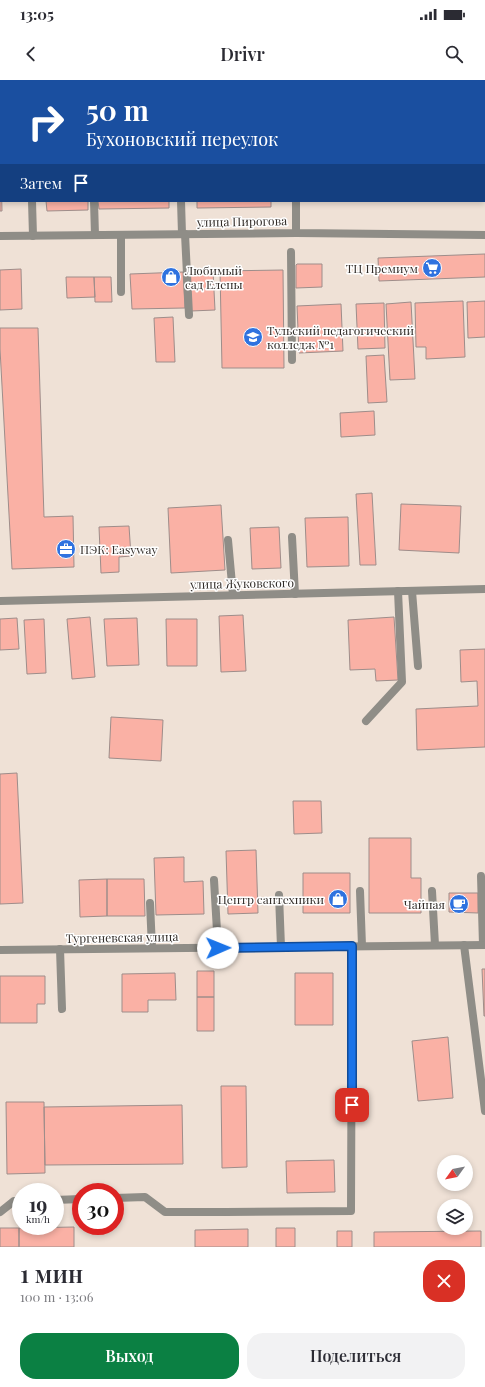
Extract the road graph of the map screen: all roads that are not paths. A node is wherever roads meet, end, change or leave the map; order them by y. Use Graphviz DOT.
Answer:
graph roads {
  1 [pos="32,202"];
  2 [pos="94,202"];
  3 [pos="181,202"];
  4 [pos="296,202"];
  5 [pos="296,233"];
  6 [pos="184,234"];
  7 [pos="95,235"];
  8 [pos="121,235"];
  9 [pos="485,235"];
  10 [pos="0,236"];
  11 [pos="33,236"];
  12 [pos="291,252"];
  13 [pos="121,292"];
  14 [pos="189,315"];
  15 [pos="292,360"];
  16 [pos="292,537"];
  17 [pos="228,540"];
  18 [pos="485,589"];
  19 [pos="398,591"];
  20 [pos="412,591"];
  21 [pos="295,594"];
  22 [pos="233,595"];
  23 [pos="0,600"];
  24 [pos="418,666"];
  25 [pos="366,721"];
  26 [pos="481,876"];
  27 [pos="214,880"];
  28 [pos="360,891"];
  29 [pos="432,891"];
  30 [pos="278,895"];
  31 [pos="150,903"];
  32 [pos="435,945"];
  33 [pos="464,945"];
  34 [pos="484,945"];
  35 [pos="352,946"];
  36 [pos="362,946"];
  37 [pos="281,947"];
  38 [pos="152,948"];
  39 [pos="218,948"];
  40 [pos="60,949"];
  41 [pos="0,950"];
  42 [pos="62,1009"];
  43 [pos="485,1111"];
  44 [pos="124,1198"];
  45 [pos="12,1203"];
  46 [pos="0,1212"];
  1 -- 11 [label="street"];
  2 -- 7 [label="street"];
  3 -- 6 [label="street"];
  4 -- 5 [label="street"];
  5 -- 6 [label="street, улица Пирогова"];
  5 -- 9 [label="street, улица Пирогова"];
  6 -- 8 [label="street, улица Пирогова"];
  6 -- 14 [label="street"];
  7 -- 8 [label="street, улица Пирогова"];
  7 -- 11 [label="street, улица Пирогова"];
  8 -- 13 [label="street"];
  10 -- 11 [label="street, улица Пирогова"];
  12 -- 15 [label="street"];
  16 -- 21 [label="street"];
  17 -- 22 [label="street"];
  18 -- 20 [label="street, улица Жуковского"];
  19 -- 20 [label="street, улица Жуковского"];
  19 -- 21 [label="street, улица Жуковского"];
  19 -- 25 [label="street"];
  20 -- 24 [label="street"];
  21 -- 22 [label="street, улица Жуковского"];
  22 -- 23 [label="street, улица Жуковского"];
  26 -- 34 [label="street"];
  27 -- 39 [label="street"];
  28 -- 36 [label="street"];
  29 -- 32 [label="street"];
  30 -- 37 [label="street"];
  31 -- 38 [label="street"];
  32 -- 33 [label="street, Тургеневская улица"];
  32 -- 36 [label="street, Тургеневская улица"];
  33 -- 34 [label="street, Тургеневская улица"];
  33 -- 43 [label="street"];
  35 -- 36 [label="street, Тургеневская улица"];
  35 -- 37 [label="street, Тургеневская улица"];
  35 -- 44 [label="street"];
  37 -- 39 [label="street, Тургеневская улица"];
  38 -- 39 [label="street, Тургеневская улица"];
  38 -- 40 [label="street, Тургеневская улица"];
  40 -- 41 [label="street, Тургеневская улица"];
  40 -- 42 [label="street"];
  45 -- 46 [label="street"];
}
